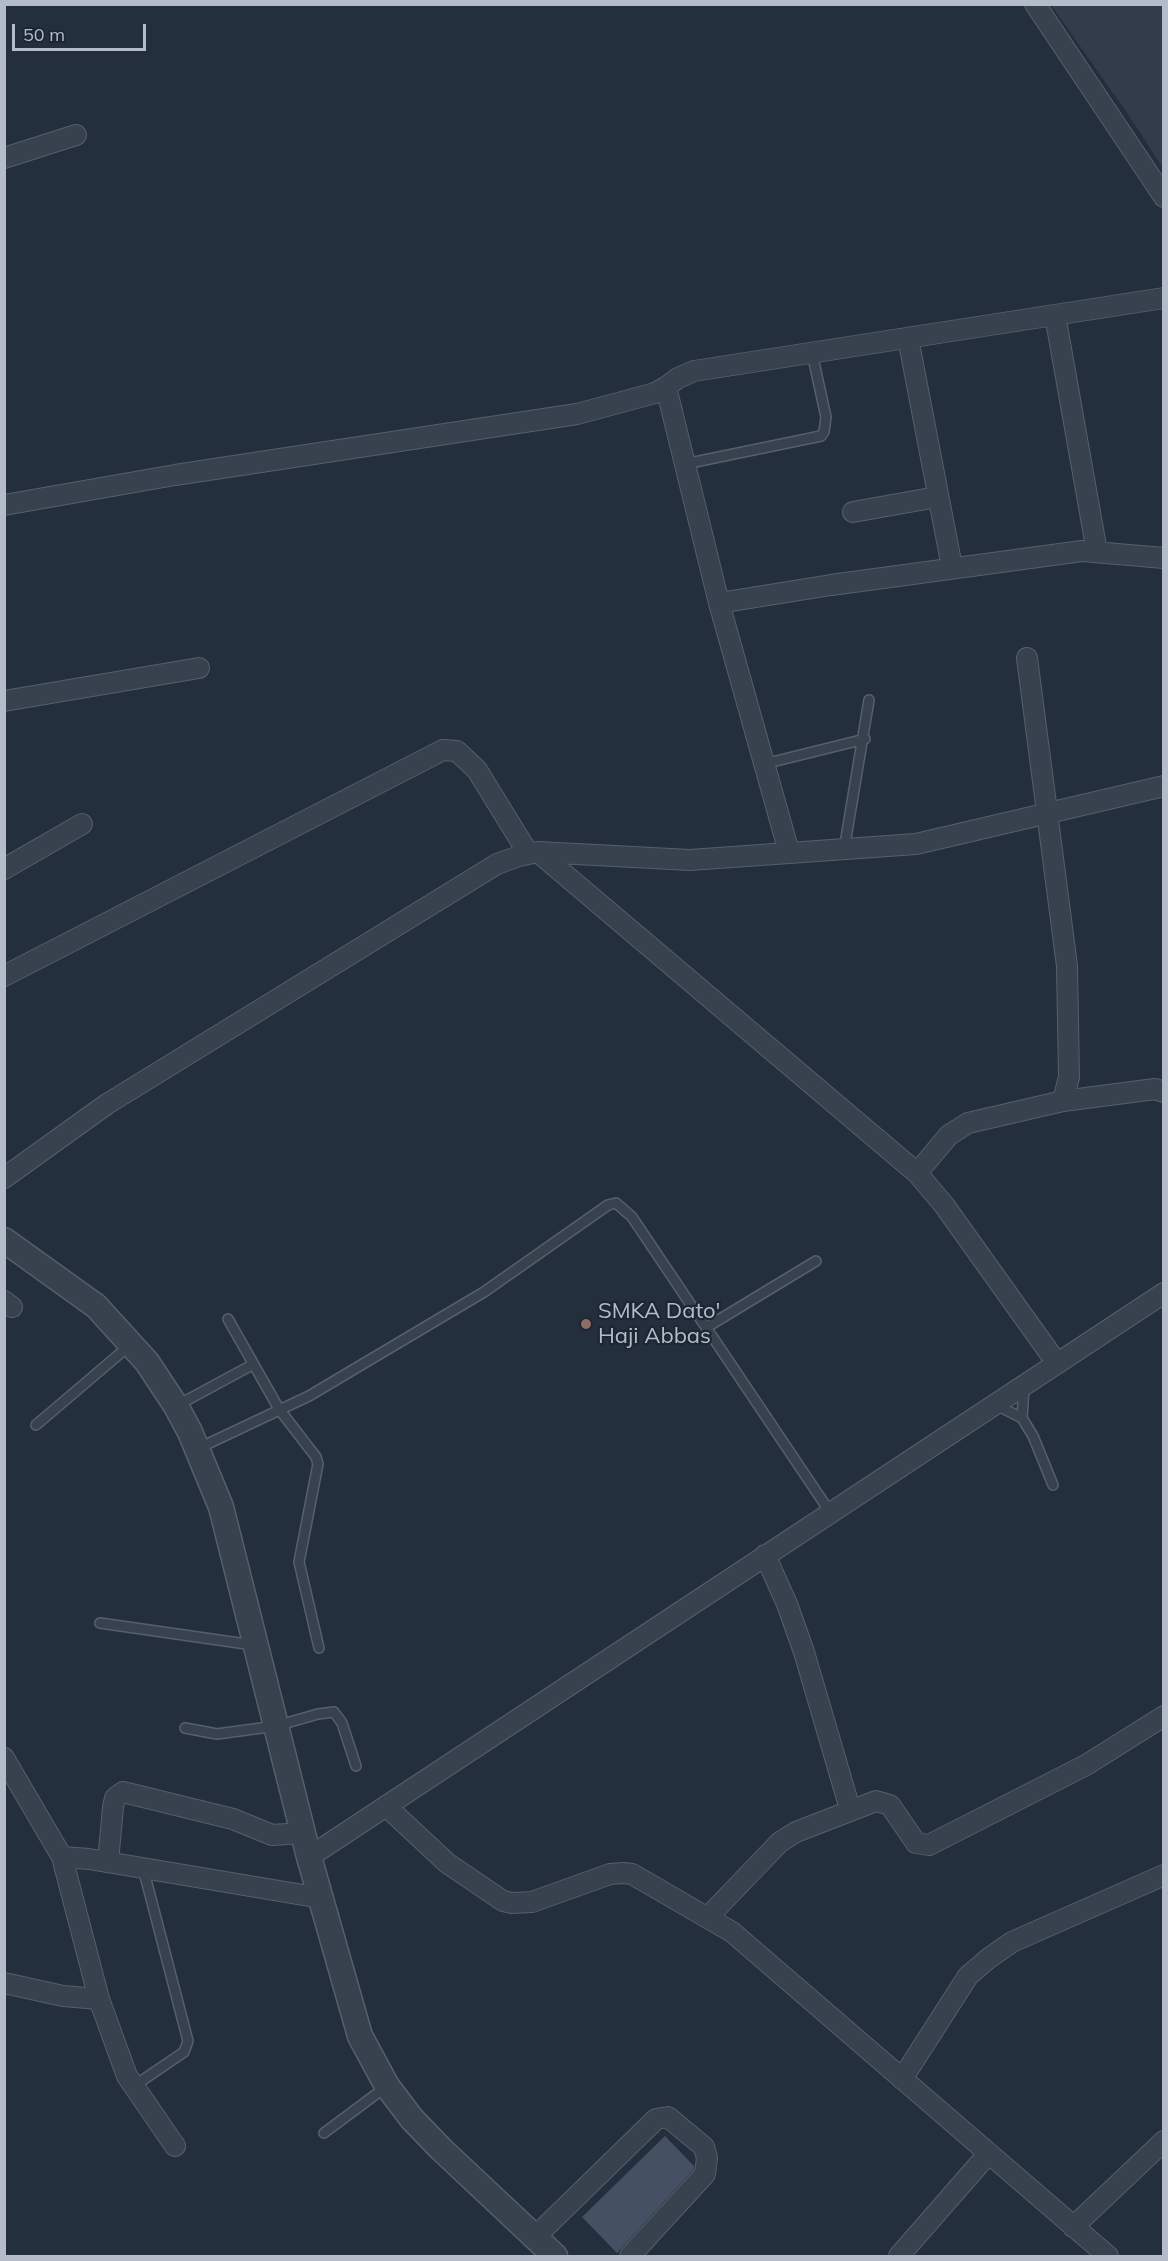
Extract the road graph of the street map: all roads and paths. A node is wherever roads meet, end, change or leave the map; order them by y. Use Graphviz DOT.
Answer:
graph roads {
  1 [pos="1035,4"];
  2 [pos="76,135"];
  3 [pos="4,158"];
  4 [pos="1164,197"];
  5 [pos="1164,297"];
  6 [pos="1055,315"];
  7 [pos="908,338"];
  8 [pos="812,353"];
  9 [pos="666,387"];
  10 [pos="684,464"];
  11 [pos="937,497"];
  12 [pos="4,505"];
  13 [pos="853,512"];
  14 [pos="1097,552"];
  15 [pos="1164,558"];
  16 [pos="952,567"];
  17 [pos="719,603"];
  18 [pos="1027,658"];
  19 [pos="199,668"];
  20 [pos="870,700"];
  21 [pos="4,701"];
  22 [pos="865,739"];
  23 [pos="764,764"];
  24 [pos="1164,786"];
  25 [pos="1045,812"];
  26 [pos="82,824"];
  27 [pos="844,850"];
  28 [pos="789,852"];
  29 [pos="533,853"];
  30 [pos="4,869"];
  31 [pos="4,976"];
  32 [pos="1164,1092"];
  33 [pos="1063,1101"];
  34 [pos="917,1173"];
  35 [pos="4,1178"];
  36 [pos="4,1240"];
  37 [pos="816,1261"];
  38 [pos="1164,1293"];
  39 [pos="228,1319"];
  40 [pos="707,1327"];
  41 [pos="132,1343"];
  42 [pos="1056,1362"];
  43 [pos="252,1365"];
  44 [pos="1024,1383"];
  45 [pos="993,1404"];
  46 [pos="176,1406"];
  47 [pos="279,1409"];
  48 [pos="1022,1418"];
  49 [pos="36,1425"];
  50 [pos="197,1449"];
  51 [pos="1053,1485"];
  52 [pos="830,1512"];
  53 [pos="765,1555"];
  54 [pos="100,1623"];
  55 [pos="255,1645"];
  56 [pos="319,1648"];
  57 [pos="1164,1716"];
  58 [pos="276,1726"];
  59 [pos="184,1728"];
  60 [pos="4,1758"];
  61 [pos="356,1766"];
  62 [pos="387,1806"];
  63 [pos="849,1809"];
  64 [pos="303,1833"];
  65 [pos="62,1857"];
  66 [pos="309,1857"];
  67 [pos="108,1862"];
  68 [pos="143,1868"];
  69 [pos="1164,1875"];
  70 [pos="321,1898"];
  71 [pos="708,1917"];
  72 [pos="4,1983"];
  73 [pos="99,1999"];
  74 [pos="902,2079"];
  75 [pos="134,2086"];
  76 [pos="387,2086"];
  77 [pos="324,2133"];
  78 [pos="1164,2141"];
  79 [pos="175,2146"];
  80 [pos="988,2154"];
  81 [pos="1073,2227"];
  82 [pos="535,2237"];
  83 [pos="555,2256"];
  84 [pos="630,2256"];
  85 [pos="899,2256"];
  86 [pos="1108,2256"];
  1 -- 4 [label="street"];
  2 -- 3 [label="street"];
  5 -- 6 [label="street"];
  6 -- 7 [label="street"];
  6 -- 14 [label="street"];
  7 -- 8 [label="street"];
  7 -- 11 [label="street"];
  8 -- 9 [label="street"];
  8 -- 10 [label="lane"];
  9 -- 10 [label="street"];
  9 -- 12 [label="street"];
  10 -- 17 [label="street"];
  11 -- 13 [label="street"];
  11 -- 16 [label="street"];
  14 -- 15 [label="street"];
  14 -- 16 [label="street"];
  16 -- 17 [label="street"];
  17 -- 23 [label="street"];
  18 -- 25 [label="street"];
  19 -- 21 [label="street"];
  20 -- 22 [label="lane"];
  22 -- 23 [label="lane"];
  22 -- 27 [label="lane"];
  23 -- 28 [label="street"];
  24 -- 25 [label="street"];
  25 -- 27 [label="street"];
  25 -- 33 [label="street"];
  26 -- 30 [label="street"];
  27 -- 28 [label="street"];
  28 -- 29 [label="street"];
  29 -- 31 [label="street"];
  29 -- 34 [label="street"];
  29 -- 35 [label="street"];
  32 -- 33 [label="street"];
  33 -- 34 [label="street"];
  34 -- 42 [label="street"];
  36 -- 41 [label="street"];
  37 -- 40 [label="lane"];
  38 -- 42 [label="street"];
  39 -- 43 [label="lane"];
  40 -- 47 [label="lane"];
  40 -- 52 [label="lane"];
  41 -- 46 [label="street"];
  41 -- 49 [label="lane"];
  42 -- 44 [label="street"];
  43 -- 46 [label="lane"];
  43 -- 47 [label="lane"];
  44 -- 45 [label="street"];
  44 -- 48 [label="lane"];
  45 -- 48 [label="lane"];
  45 -- 52 [label="street"];
  46 -- 50 [label="street"];
  47 -- 50 [label="lane"];
  47 -- 56 [label="lane"];
  48 -- 51 [label="lane"];
  50 -- 55 [label="street"];
  52 -- 53 [label="street"];
  53 -- 62 [label="street"];
  53 -- 63 [label="street"];
  54 -- 55 [label="lane"];
  55 -- 58 [label="street"];
  57 -- 63 [label="street"];
  58 -- 59 [label="lane"];
  58 -- 61 [label="lane"];
  58 -- 64 [label="street"];
  60 -- 65 [label="street"];
  62 -- 66 [label="street"];
  62 -- 71 [label="street"];
  63 -- 71 [label="street"];
  64 -- 66 [label="street"];
  64 -- 67 [label="street"];
  65 -- 67 [label="street"];
  65 -- 73 [label="street"];
  66 -- 70 [label="street"];
  67 -- 68 [label="street"];
  68 -- 70 [label="street"];
  68 -- 75 [label="lane"];
  69 -- 74 [label="street"];
  70 -- 76 [label="street"];
  71 -- 74 [label="street"];
  72 -- 73 [label="street"];
  73 -- 75 [label="street"];
  74 -- 80 [label="street"];
  75 -- 79 [label="street"];
  76 -- 77 [label="lane"];
  76 -- 82 [label="street"];
  78 -- 81 [label="street"];
  80 -- 81 [label="street"];
  80 -- 85 [label="street"];
  81 -- 86 [label="street"];
  82 -- 83 [label="street"];
  82 -- 84 [label="street"];
}
